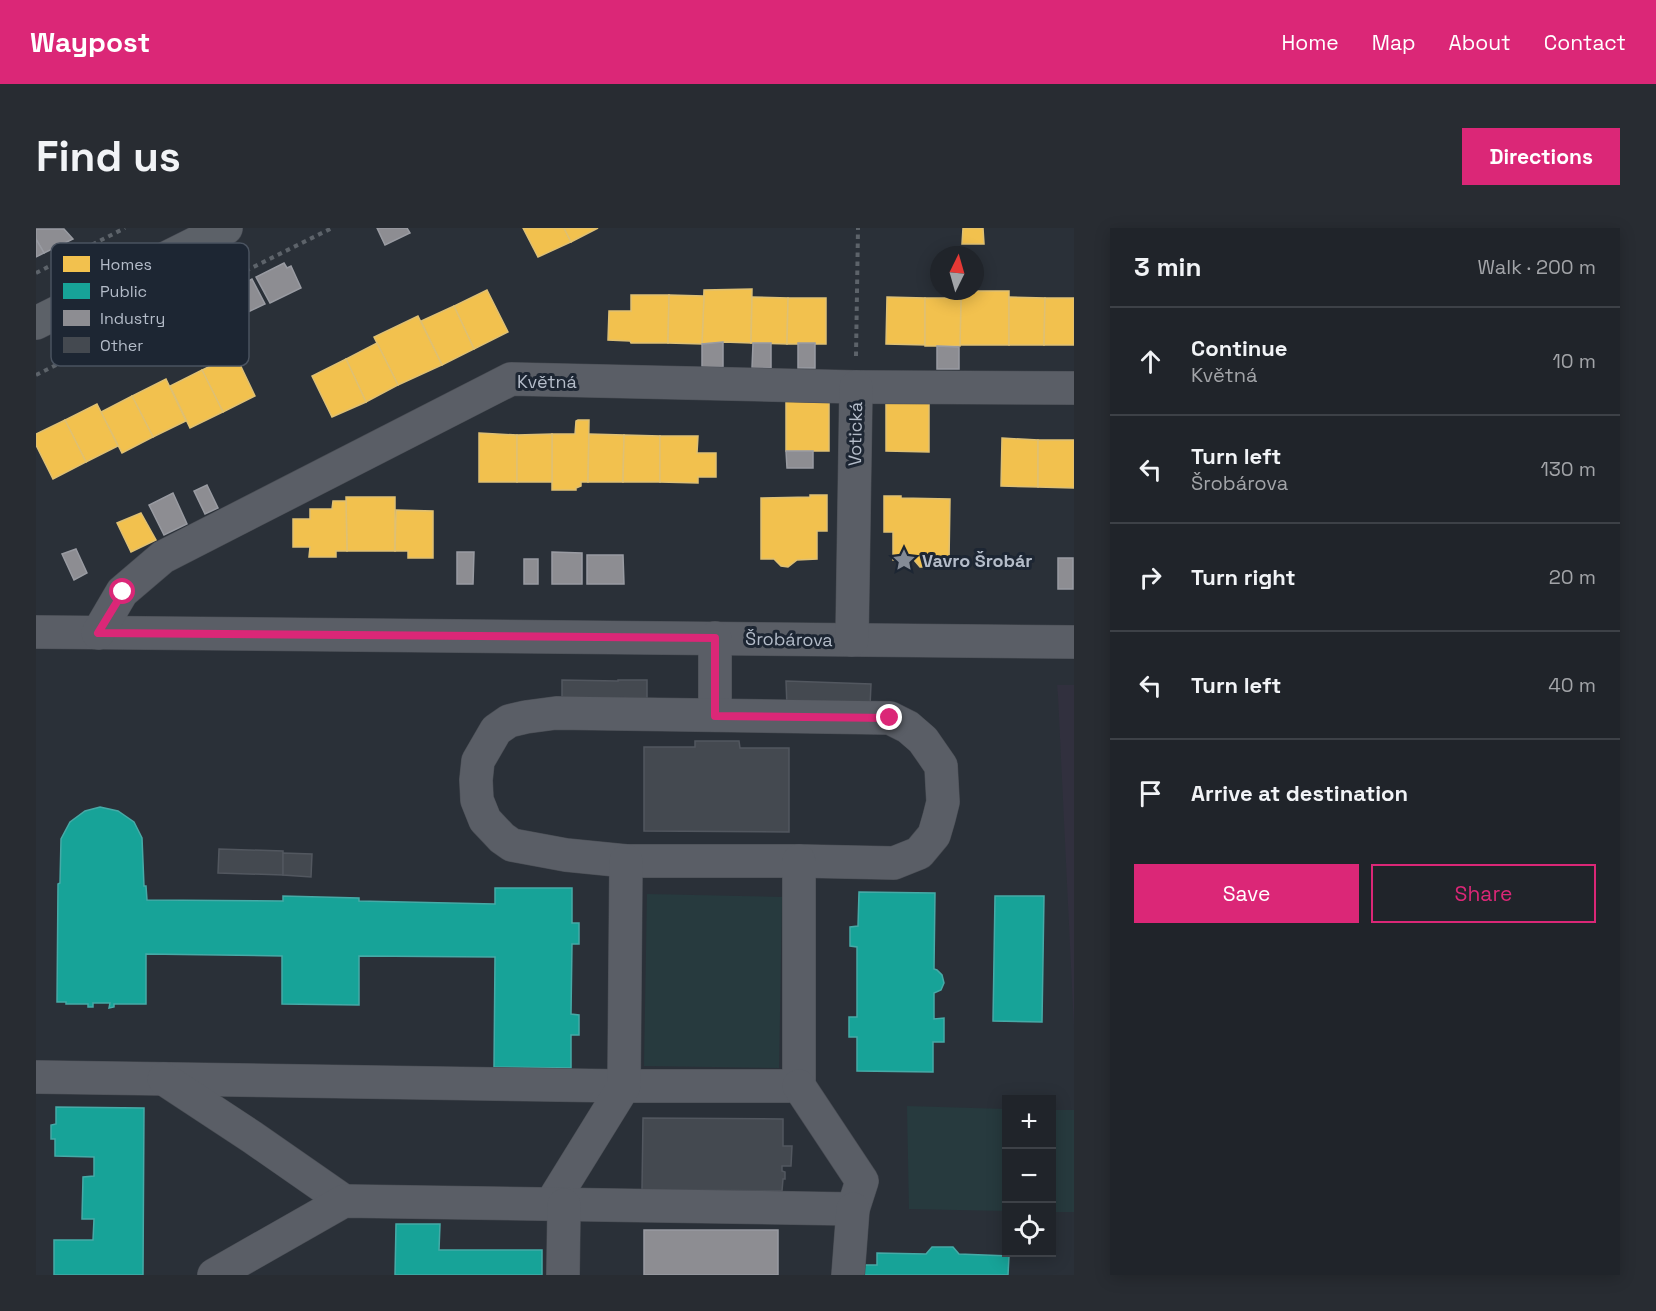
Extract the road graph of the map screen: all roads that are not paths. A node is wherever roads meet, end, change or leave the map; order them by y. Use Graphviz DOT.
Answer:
graph roads {
  1 [pos="226,228"];
  2 [pos="196,243"];
  3 [pos="51,316"];
  4 [pos="36,323"];
  5 [pos="856,387"];
  6 [pos="1074,388"];
  7 [pos="36,632"];
  8 [pos="98,633"];
  9 [pos="715,638"];
  10 [pos="852,640"];
  11 [pos="1074,642"];
  12 [pos="715,716"];
  13 [pos="626,861"];
  14 [pos="799,861"];
  15 [pos="36,1077"];
  16 [pos="164,1079"];
  17 [pos="624,1086"];
  18 [pos="799,1086"];
  19 [pos="344,1201"];
  20 [pos="557,1204"];
  21 [pos="853,1209"];
  22 [pos="214,1275"];
  23 [pos="563,1275"];
  24 [pos="848,1275"];
  1 -- 2 [label="main road"];
  3 -- 4 [label="main road"];
  5 -- 6 [label="street, Květná"];
  5 -- 8 [label="street, Květná"];
  5 -- 10 [label="street, Votická"];
  7 -- 8 [label="street, Šrobárova"];
  8 -- 9 [label="street, Šrobárova"];
  9 -- 10 [label="street, Šrobárova"];
  9 -- 12 [label="street"];
  10 -- 11 [label="street, Šrobárova"];
  12 -- 13 [label="street"];
  12 -- 14 [label="street"];
  13 -- 14 [label="street"];
  13 -- 17 [label="street"];
  14 -- 18 [label="street"];
  15 -- 16 [label="street"];
  16 -- 17 [label="street"];
  16 -- 19 [label="street"];
  17 -- 18 [label="street"];
  17 -- 20 [label="street"];
  18 -- 21 [label="street"];
  19 -- 20 [label="street"];
  19 -- 22 [label="street"];
  20 -- 21 [label="street"];
  20 -- 23 [label="street"];
  21 -- 24 [label="street"];
}
